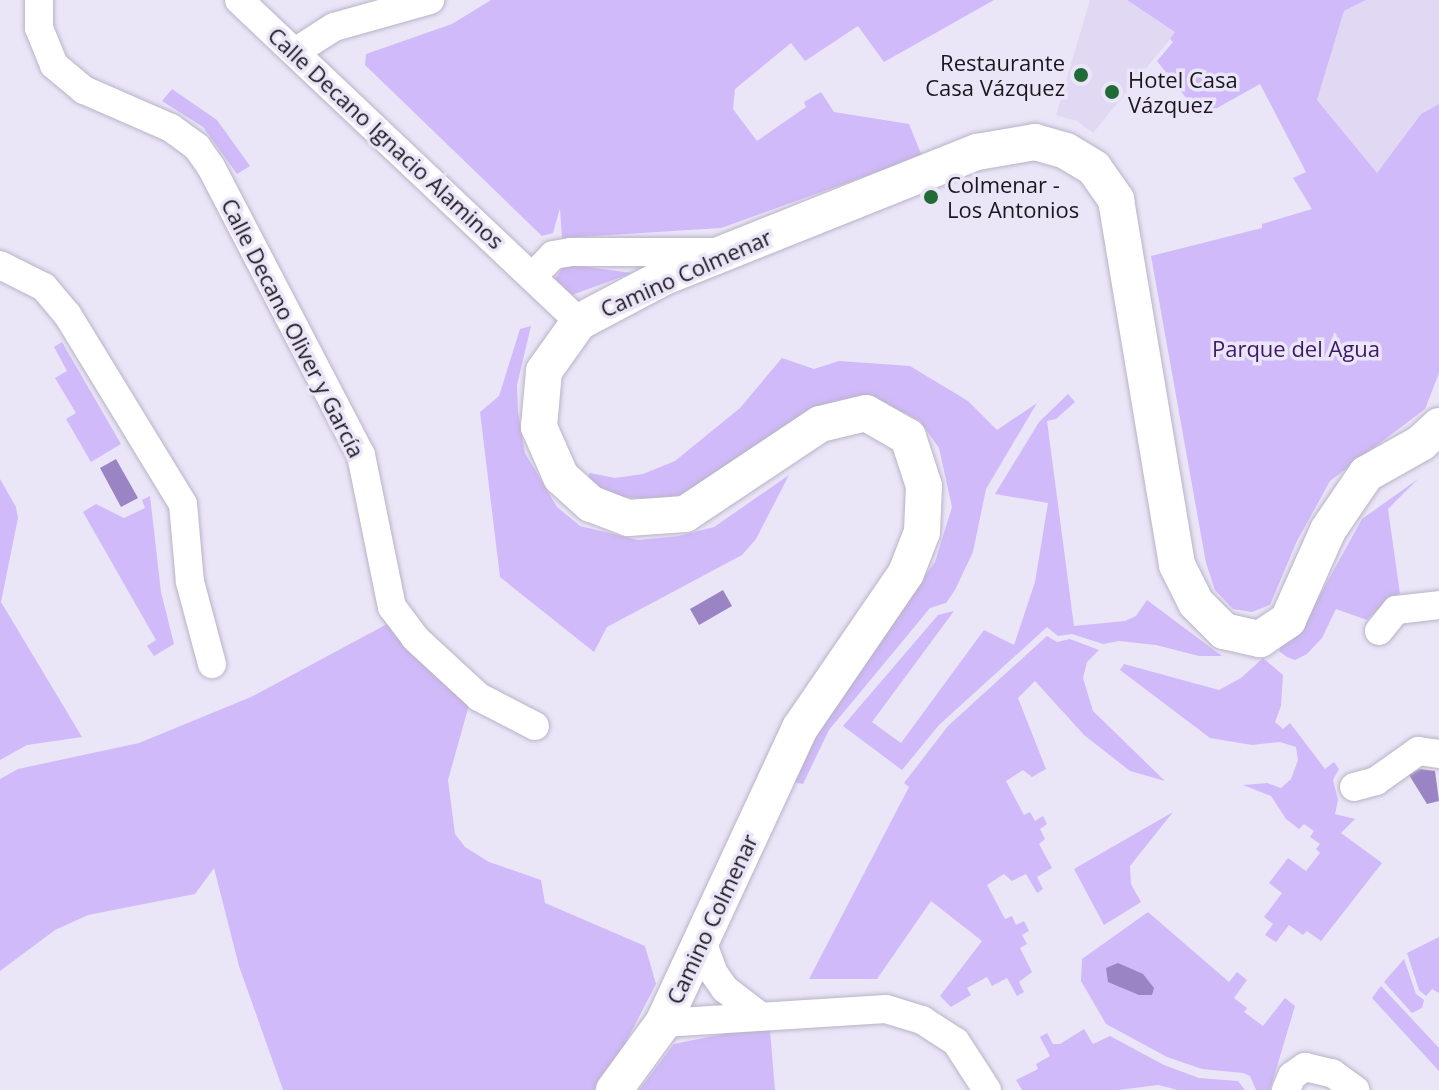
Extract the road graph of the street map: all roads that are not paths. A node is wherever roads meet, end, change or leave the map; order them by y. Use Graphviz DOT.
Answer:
graph roads {
  1 [pos="39,0"];
  2 [pos="239,0"];
  3 [pos="430,0"];
  4 [pos="295,52"];
  5 [pos="726,252"];
  6 [pos="0,265"];
  7 [pos="532,277"];
  8 [pos="579,322"];
  9 [pos="1433,438"];
  10 [pos="1439,605"];
  11 [pos="1379,631"];
  12 [pos="212,664"];
  13 [pos="535,726"];
  14 [pos="1439,754"];
  15 [pos="1354,787"];
  16 [pos="702,941"];
  17 [pos="760,1016"];
  18 [pos="663,1023"];
  19 [pos="614,1090"];
  20 [pos="987,1090"];
  21 [pos="1286,1090"];
  22 [pos="1355,1090"];
  1 -- 13 [label="street, Calle Decano Oliver y García"];
  2 -- 4 [label="street, Calle Decano Ignacio Alaminos"];
  3 -- 4 [label="street"];
  4 -- 7 [label="street, Calle Decano Ignacio Alaminos"];
  5 -- 7 [label="street"];
  5 -- 8 [label="main road, Camino Colmenar"];
  5 -- 9 [label="main road, Camino Colmenar"];
  6 -- 12 [label="street"];
  7 -- 8 [label="street, Calle Decano Ignacio Alaminos"];
  8 -- 16 [label="main road, Camino Colmenar"];
  10 -- 11 [label="street"];
  14 -- 15 [label="street"];
  16 -- 17 [label="street"];
  16 -- 18 [label="main road, Camino Colmenar"];
  17 -- 18 [label="street"];
  17 -- 20 [label="street"];
  18 -- 19 [label="main road, Camino Colmenar"];
  21 -- 22 [label="street"];
}
